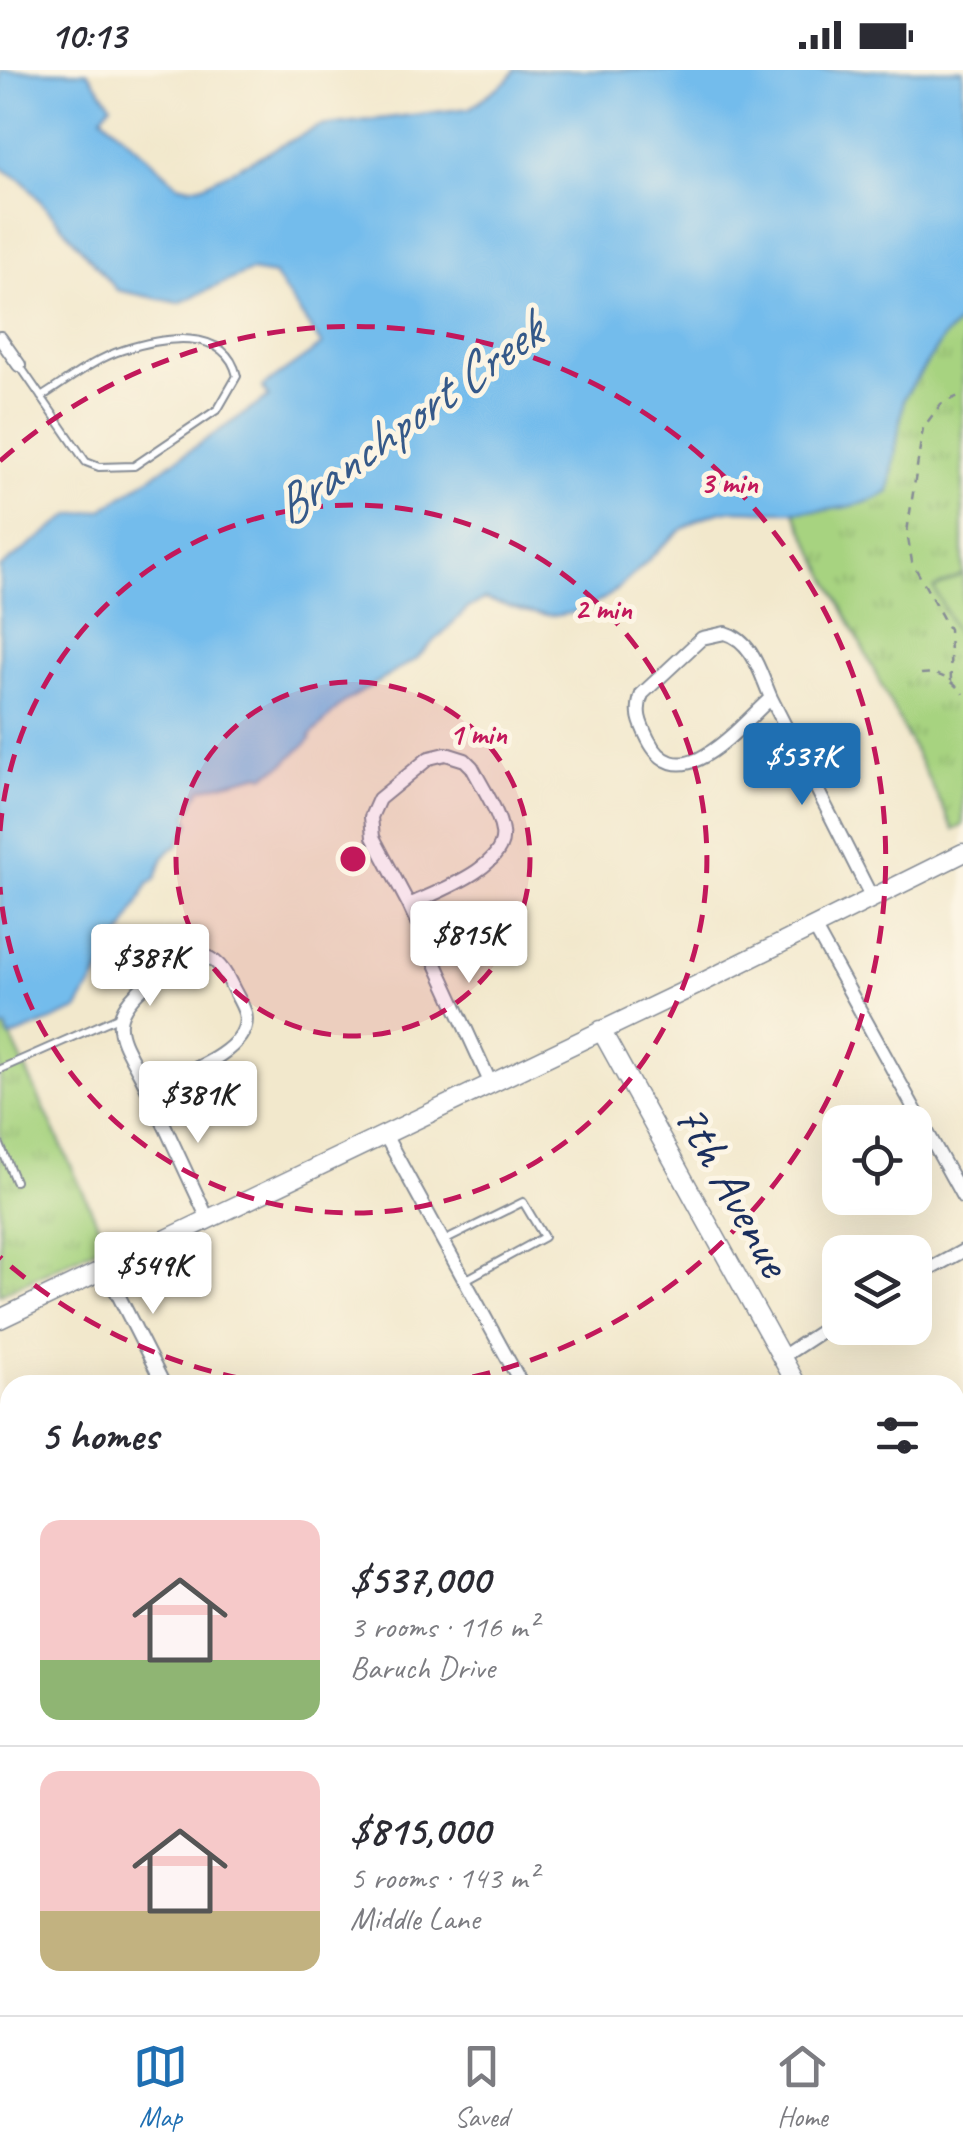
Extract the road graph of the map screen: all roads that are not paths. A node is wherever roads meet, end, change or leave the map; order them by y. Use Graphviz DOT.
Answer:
graph roads {
  1 [pos="0,338"];
  2 [pos="20,365"];
  3 [pos="42,398"];
  4 [pos="771,698"];
  5 [pos="963,852"];
  6 [pos="872,898"];
  7 [pos="409,905"];
  8 [pos="813,925"];
  9 [pos="120,1016"];
  10 [pos="601,1030"];
  11 [pos="0,1069"];
  12 [pos="491,1084"];
  13 [pos="148,1090"];
  14 [pos="385,1135"];
  15 [pos="0,1145"];
  16 [pos="14,1181"];
  17 [pos="963,1198"];
  18 [pos="208,1219"];
  19 [pos="443,1242"];
  20 [pos="963,1251"];
  21 [pos="932,1268"];
  22 [pos="106,1269"];
  23 [pos="464,1281"];
  24 [pos="0,1318"];
  25 [pos="822,1331"];
  26 [pos="782,1356"];
  27 [pos="159,1375"];
  28 [pos="516,1375"];
  29 [pos="792,1375"];
  1 -- 2 [label="street"];
  2 -- 3 [label="lane"];
  3 -- 3 [label="lane"];
  4 -- 4 [label="street"];
  4 -- 6 [label="street"];
  5 -- 6 [label="street"];
  6 -- 8 [label="street"];
  7 -- 7 [label="street"];
  7 -- 12 [label="street"];
  8 -- 10 [label="street"];
  8 -- 17 [label="street"];
  9 -- 11 [label="lane"];
  9 -- 13 [label="street"];
  9 -- 13 [label="street"];
  10 -- 12 [label="street"];
  10 -- 26 [label="street, 7th Avenue"];
  12 -- 14 [label="street"];
  13 -- 18 [label="street"];
  14 -- 18 [label="street"];
  14 -- 19 [label="street"];
  15 -- 16 [label="lane"];
  18 -- 22 [label="street"];
  19 -- 23 [label="street"];
  19 -- 23 [label="lane"];
  20 -- 21 [label="street"];
  22 -- 24 [label="street"];
  22 -- 27 [label="street"];
  23 -- 28 [label="street"];
  25 -- 26 [label="street"];
  26 -- 29 [label="street, 7th Avenue"];
}
